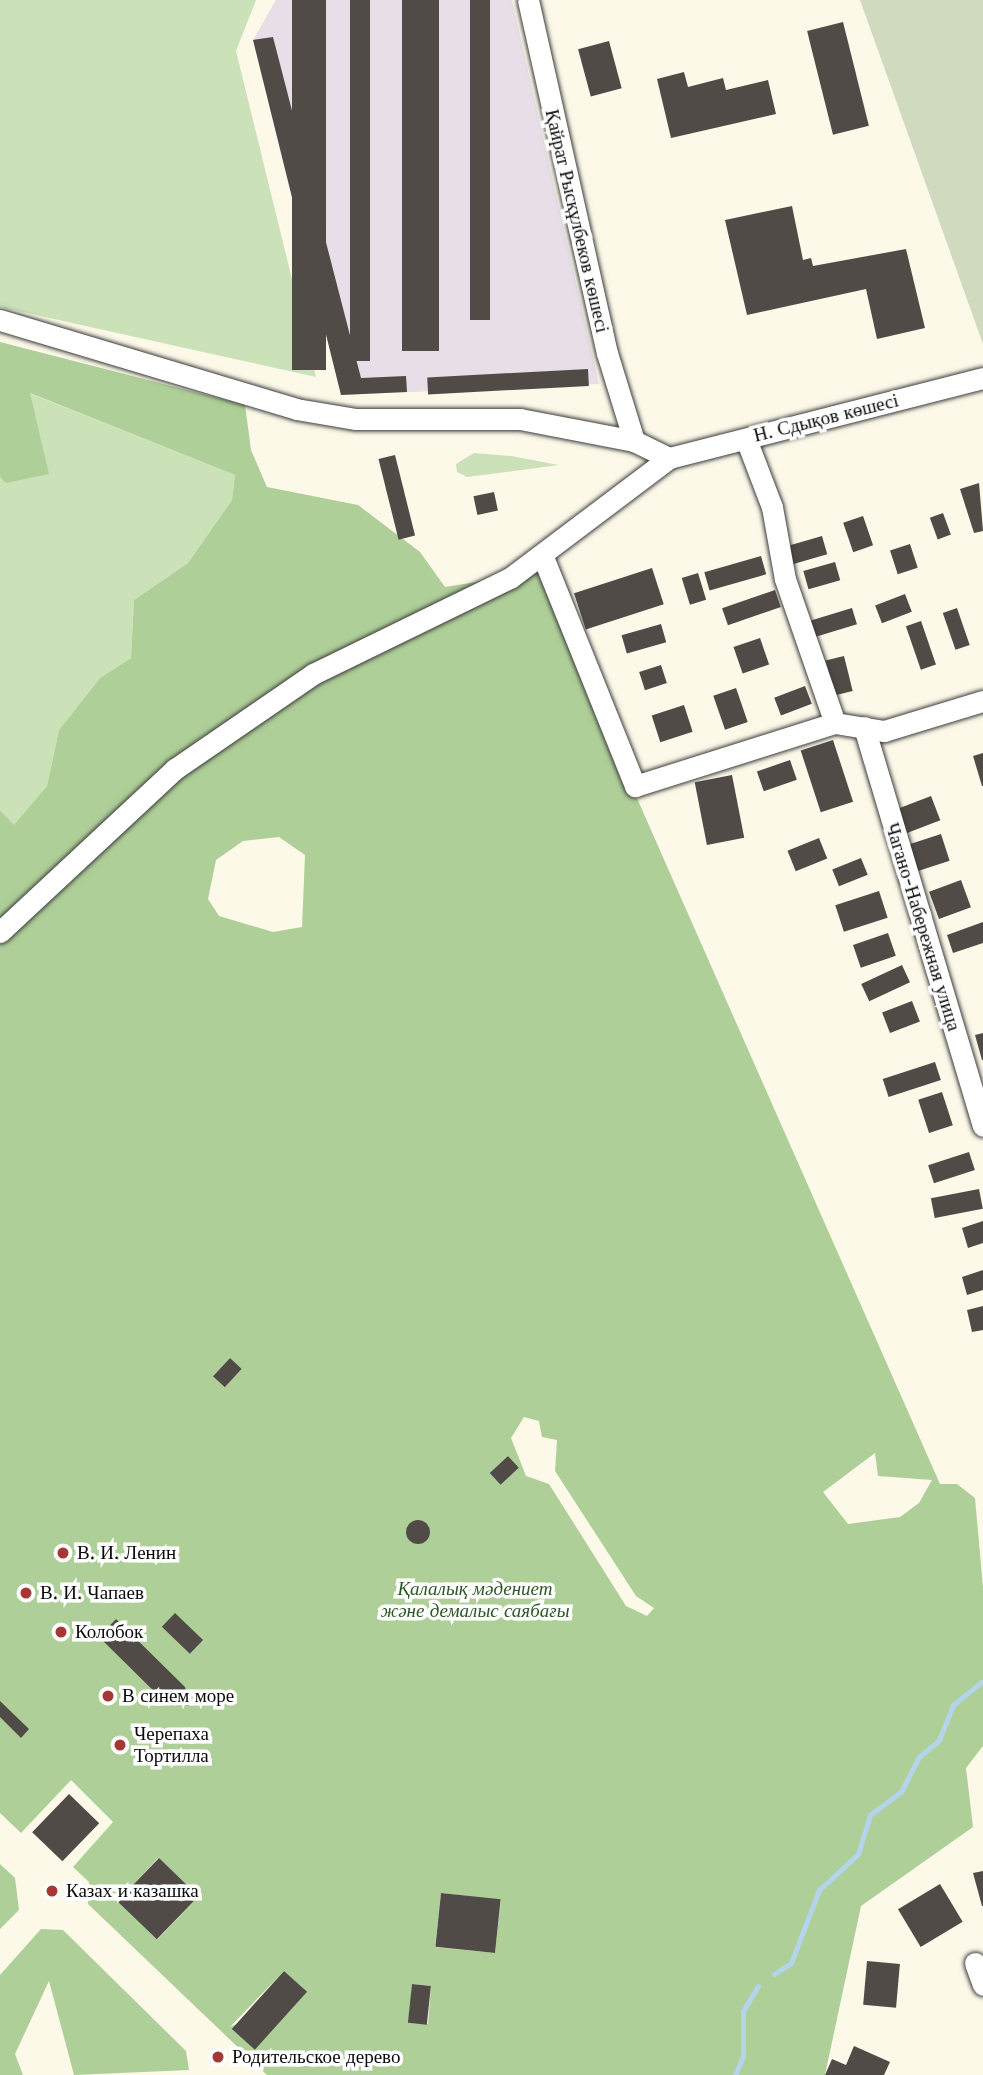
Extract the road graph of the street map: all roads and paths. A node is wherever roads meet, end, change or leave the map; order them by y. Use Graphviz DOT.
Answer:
graph roads {
  1 [pos="527,0"];
  2 [pos="0,320"];
  3 [pos="983,378"];
  4 [pos="746,439"];
  5 [pos="634,441"];
  6 [pos="669,458"];
  7 [pos="543,556"];
  8 [pos="983,701"];
  9 [pos="835,723"];
  10 [pos="864,727"];
  11 [pos="0,932"];
  12 [pos="983,1124"];
  13 [pos="975,1963"];
  14 [pos="983,1984"];
  1 -- 5 [label="street, Қайрат Рысқұлбеков көшесі"];
  2 -- 5 [label="street"];
  3 -- 4 [label="street, Н. Сдықов көшесі"];
  4 -- 6 [label="street, Н. Сдықов көшесі"];
  4 -- 9 [label="street"];
  5 -- 6 [label="street"];
  6 -- 7 [label="street"];
  7 -- 9 [label="street"];
  7 -- 11 [label="street"];
  8 -- 10 [label="street"];
  9 -- 10 [label="street"];
  10 -- 12 [label="street, Чагано-Набережная улица"];
  13 -- 14 [label="street"];
}
